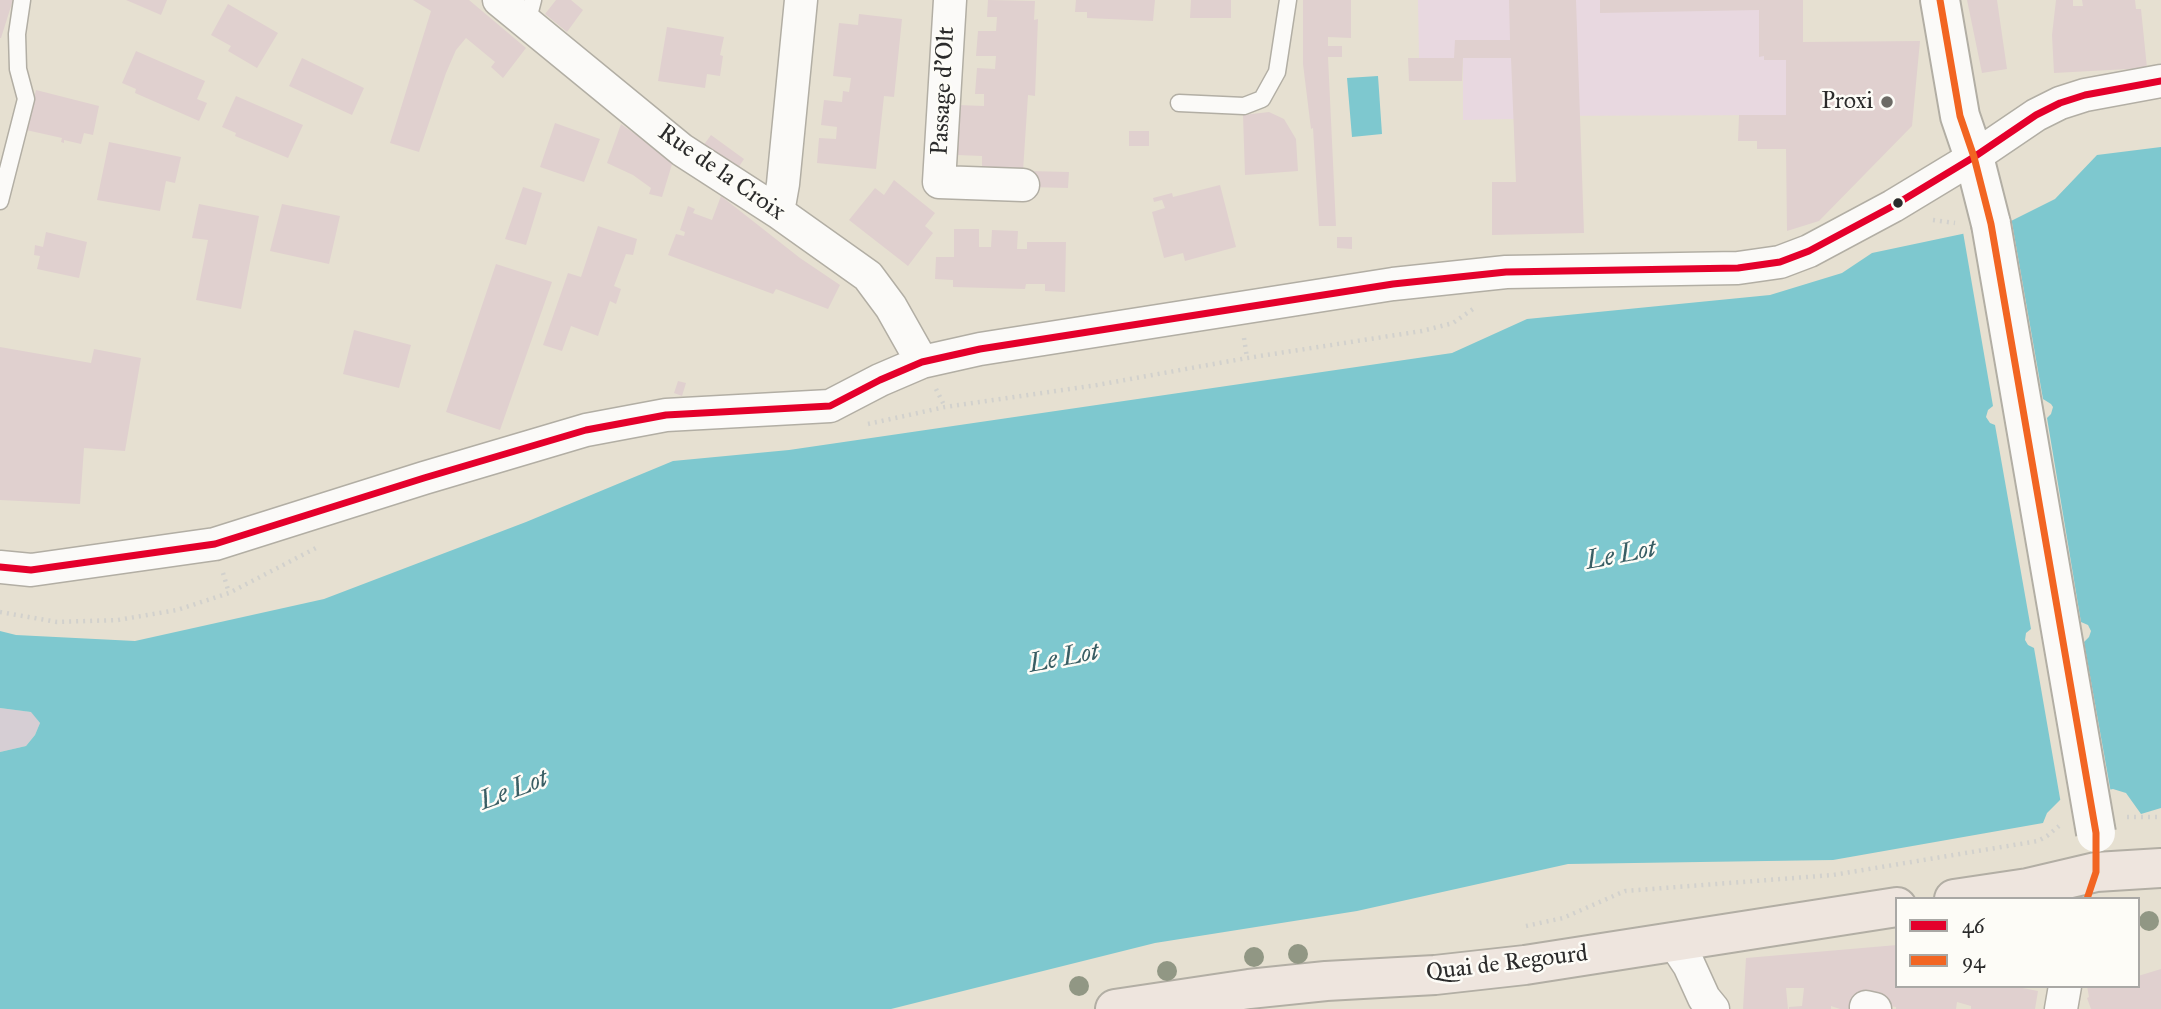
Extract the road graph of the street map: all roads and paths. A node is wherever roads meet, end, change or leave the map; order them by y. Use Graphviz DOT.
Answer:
graph roads {
  1 [pos="22,0"];
  2 [pos="499,0"];
  3 [pos="801,0"];
  4 [pos="950,0"];
  5 [pos="1288,0"];
  6 [pos="1940,0"];
  7 [pos="530,12"];
  8 [pos="2161,81"];
  9 [pos="1179,103"];
  10 [pos="1974,157"];
  11 [pos="1023,185"];
  12 [pos="0,201"];
  13 [pos="778,212"];
  14 [pos="1927,219"];
  15 [pos="1991,224"];
  16 [pos="1476,307"];
  17 [pos="922,362"];
  18 [pos="861,425"];
  19 [pos="328,544"];
  20 [pos="0,567"];
  21 [pos="0,612"];
  22 [pos="2161,817"];
  23 [pos="2092,823"];
  24 [pos="2161,868"];
  25 [pos="2092,885"];
  26 [pos="1967,897"];
  27 [pos="1895,907"];
  28 [pos="1524,926"];
  29 [pos="1673,941"];
  30 [pos="2065,988"];
  31 [pos="1250,999"];
  32 [pos="1115,1009"];
  33 [pos="1713,1009"];
  34 [pos="2061,1009"];
  1 -- 12 [label="lane"];
  2 -- 7 [label="street, Rue de la Croix"];
  3 -- 13 [label="street"];
  4 -- 11 [label="street, Passage d'Olt"];
  5 -- 9 [label="lane"];
  6 -- 10 [label="street"];
  7 -- 13 [label="street, Rue de la Croix"];
  8 -- 10 [label="street"];
  10 -- 15 [label="street"];
  10 -- 17 [label="street"];
  13 -- 17 [label="street, Rue de la Croix"];
  14 -- 15 [label="path"];
  15 -- 23 [label="street, bridge"];
  16 -- 18 [label="path"];
  17 -- 20 [label="street"];
  19 -- 21 [label="path"];
  22 -- 23 [label="path"];
  23 -- 25 [label="street"];
  23 -- 28 [label="path"];
  24 -- 25 [label="main road"];
  25 -- 26 [label="main road"];
  27 -- 29 [label="main road, Quai de Regourd"];
  29 -- 31 [label="main road, Quai de Regourd"];
  29 -- 33 [label="street"];
  30 -- 34 [label="street"];
  31 -- 32 [label="main road, Quai de Regourd"];
}
